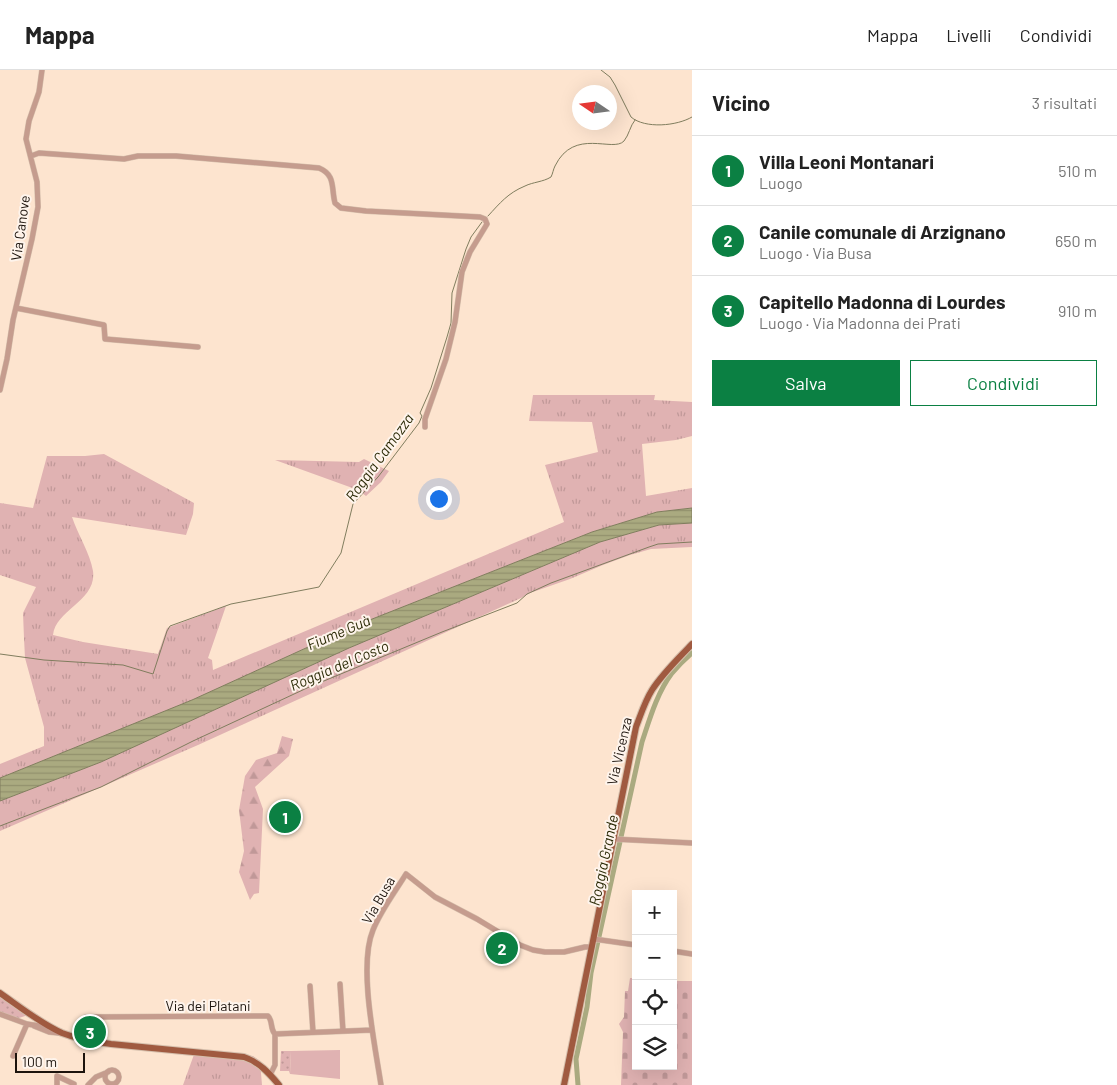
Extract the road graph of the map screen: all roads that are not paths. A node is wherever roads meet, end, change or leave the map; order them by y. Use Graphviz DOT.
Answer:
graph roads {
  1 [pos="42,70"];
  2 [pos="31,156"];
  3 [pos="16,308"];
  4 [pos="198,347"];
  5 [pos="0,390"];
  6 [pos="425,427"];
  7 [pos="692,644"];
  8 [pos="613,838"];
  9 [pos="692,843"];
  10 [pos="594,939"];
  11 [pos="632,944"];
  12 [pos="592,947"];
  13 [pos="677,952"];
  14 [pos="692,954"];
  15 [pos="340,984"];
  16 [pos="310,986"];
  17 [pos="0,993"];
  18 [pos="0,1014"];
  19 [pos="29,1014"];
  20 [pos="86,1017"];
  21 [pos="27,1024"];
  22 [pos="52,1028"];
  23 [pos="343,1030"];
  24 [pos="372,1030"];
  25 [pos="313,1032"];
  26 [pos="63,1033"];
  27 [pos="275,1034"];
  28 [pos="13,1056"];
  29 [pos="108,1072"];
  30 [pos="270,1075"];
  31 [pos="107,1081"];
  32 [pos="90,1084"];
  33 [pos="57,1085"];
  34 [pos="73,1085"];
  35 [pos="279,1085"];
  36 [pos="381,1085"];
  37 [pos="564,1085"];
  1 -- 2 [label="street, Via Canove"];
  2 -- 3 [label="street, Via Canove"];
  2 -- 6 [label="street"];
  3 -- 4 [label="street"];
  3 -- 5 [label="street, Via Canove"];
  7 -- 8 [label="main road, Via Vicenza"];
  8 -- 9 [label="street"];
  8 -- 10 [label="main road, Via Vicenza"];
  10 -- 11 [label="street"];
  10 -- 12 [label="main road, Via Vicenza"];
  12 -- 24 [label="street, Via Busa"];
  12 -- 37 [label="main road, Via Vicenza"];
  13 -- 14 [label="street"];
  15 -- 23 [label="street"];
  16 -- 25 [label="street"];
  17 -- 19 [label="main road"];
  18 -- 21 [label="street"];
  19 -- 21 [label="street"];
  19 -- 22 [label="main road"];
  20 -- 27 [label="street, Via dei Platani"];
  21 -- 22 [label="street"];
  21 -- 26 [label="street"];
  21 -- 28 [label="street"];
  22 -- 26 [label="main road"];
  23 -- 24 [label="street"];
  23 -- 25 [label="street"];
  24 -- 36 [label="street, Via Busa"];
  25 -- 27 [label="street"];
  26 -- 30 [label="main road"];
  27 -- 30 [label="street"];
  29 -- 31 [label="street"];
  29 -- 31 [label="street"];
  29 -- 32 [label="street"];
  30 -- 35 [label="main road"];
  31 -- 32 [label="street"];
  33 -- 34 [label="street"];
}
